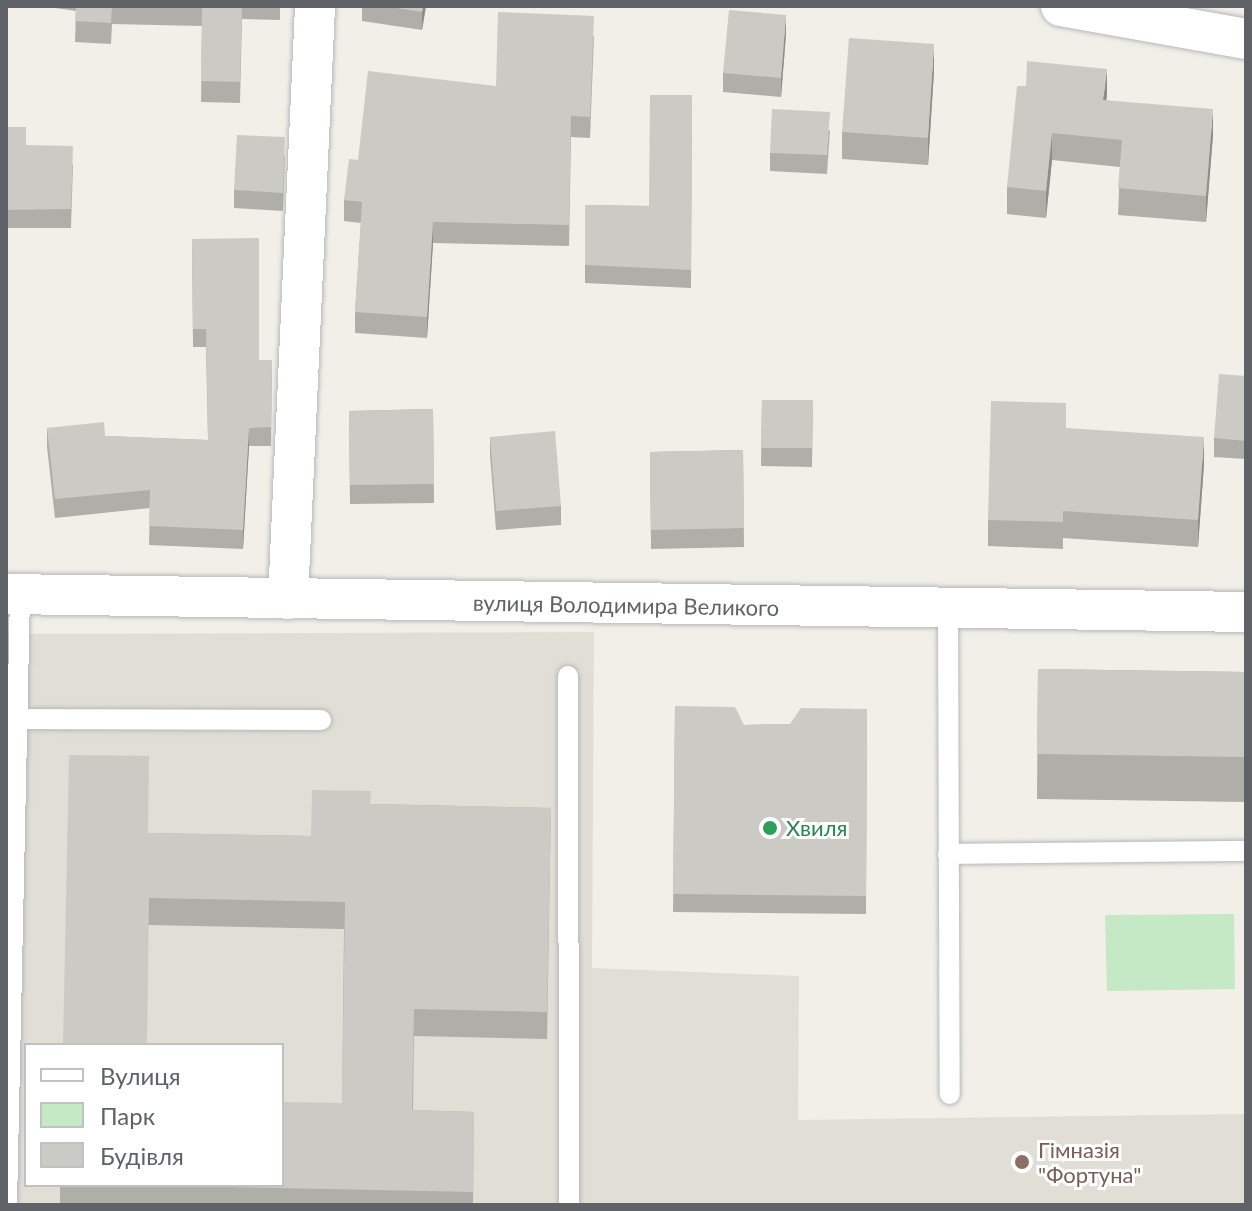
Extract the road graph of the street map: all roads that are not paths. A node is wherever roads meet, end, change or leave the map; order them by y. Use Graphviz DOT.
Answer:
graph roads {
  1 [pos="315,6"];
  2 [pos="1061,6"];
  3 [pos="1246,39"];
  4 [pos="13,594"];
  5 [pos="288,599"];
  6 [pos="948,609"];
  7 [pos="1246,612"];
  8 [pos="568,676"];
  9 [pos="17,719"];
  10 [pos="321,720"];
  11 [pos="1246,851"];
  12 [pos="948,854"];
  13 [pos="950,1094"];
  14 [pos="7,1205"];
  15 [pos="569,1205"];
  1 -- 5 [label="street"];
  2 -- 3 [label="street"];
  4 -- 5 [label="street, вулиця Володимира Великого"];
  4 -- 9 [label="lane"];
  5 -- 6 [label="street, вулиця Володимира Великого"];
  6 -- 7 [label="street, вулиця Володимира Великого"];
  6 -- 12 [label="lane"];
  8 -- 15 [label="lane"];
  9 -- 10 [label="lane"];
  9 -- 14 [label="lane"];
  11 -- 12 [label="lane"];
  12 -- 13 [label="lane"];
}
